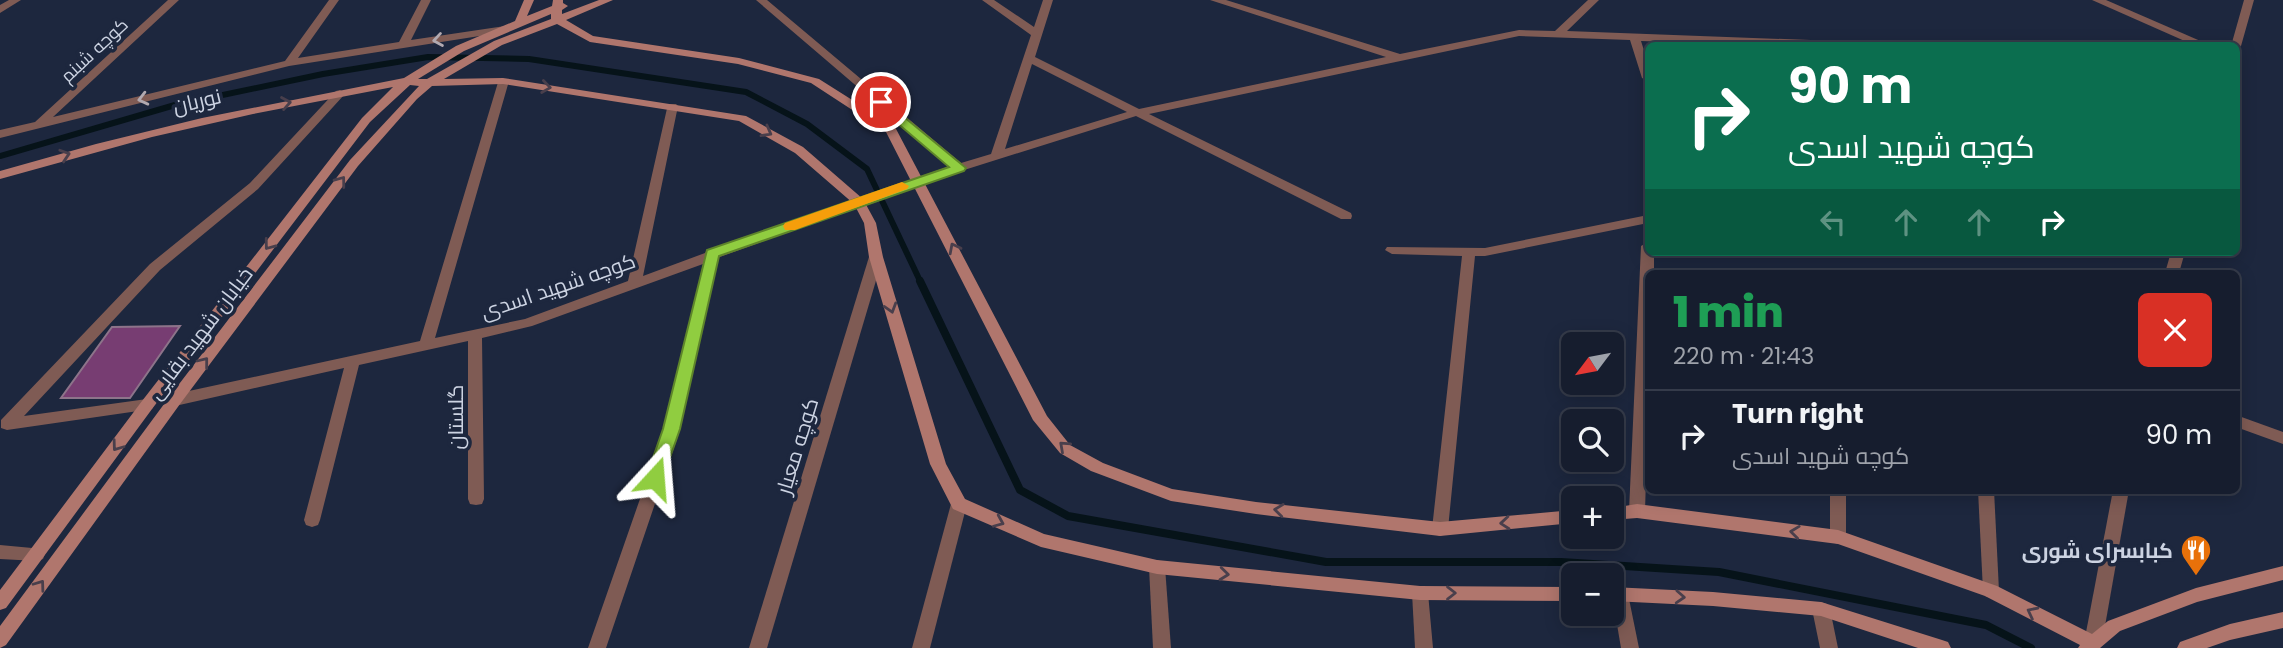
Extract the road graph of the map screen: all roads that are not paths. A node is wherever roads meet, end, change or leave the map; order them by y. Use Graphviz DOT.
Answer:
graph roads {
  1 [pos="16,0"];
  2 [pos="174,0"];
  3 [pos="334,0"];
  4 [pos="426,0"];
  5 [pos="529,0"];
  6 [pos="581,0"];
  7 [pos="608,0"];
  8 [pos="761,0"];
  9 [pos="987,0"];
  10 [pos="1048,0"];
  11 [pos="1215,0"];
  12 [pos="1594,0"];
  13 [pos="2097,0"];
  14 [pos="2249,0"];
  15 [pos="557,9"];
  16 [pos="0,10"];
  17 [pos="519,23"];
  18 [pos="1559,33"];
  19 [pos="507,34"];
  20 [pos="1036,34"];
  21 [pos="1634,37"];
  22 [pos="1754,42"];
  23 [pos="2197,42"];
  24 [pos="2237,42"];
  25 [pos="403,46"];
  26 [pos="1028,58"];
  27 [pos="1401,59"];
  28 [pos="289,63"];
  29 [pos="1645,69"];
  30 [pos="407,81"];
  31 [pos="503,81"];
  32 [pos="429,83"];
  33 [pos="340,93"];
  34 [pos="672,106"];
  35 [pos="1135,113"];
  36 [pos="38,125"];
  37 [pos="0,134"];
  38 [pos="997,155"];
  39 [pos="959,168"];
  40 [pos="0,175"];
  41 [pos="919,180"];
  42 [pos="862,201"];
  43 [pos="1346,216"];
  44 [pos="1645,220"];
  45 [pos="1392,250"];
  46 [pos="1469,251"];
  47 [pos="712,253"];
  48 [pos="876,257"];
  49 [pos="635,282"];
  50 [pos="1645,318"];
  51 [pos="475,336"];
  52 [pos="426,346"];
  53 [pos="353,362"];
  54 [pos="175,400"];
  55 [pos="146,405"];
  56 [pos="2240,422"];
  57 [pos="3,424"];
  58 [pos="2283,438"];
  59 [pos="1838,494"];
  60 [pos="1986,494"];
  61 [pos="2119,494"];
  62 [pos="476,499"];
  63 [pos="959,505"];
  64 [pos="1637,511"];
  65 [pos="1624,513"];
  66 [pos="1561,518"];
  67 [pos="312,520"];
  68 [pos="1440,529"];
  69 [pos="1838,537"];
  70 [pos="0,552"];
  71 [pos="37,554"];
  72 [pos="1157,567"];
  73 [pos="2283,573"];
  74 [pos="1991,591"];
  75 [pos="1420,593"];
  76 [pos="1561,594"];
  77 [pos="1624,594"];
  78 [pos="0,603"];
  79 [pos="1821,609"];
  80 [pos="2283,620"];
  81 [pos="1624,625"];
  82 [pos="0,640"];
  83 [pos="2090,646"];
  84 [pos="597,648"];
  85 [pos="758,648"];
  86 [pos="921,648"];
  87 [pos="1162,648"];
  88 [pos="1424,648"];
  89 [pos="1630,648"];
  90 [pos="1829,648"];
  91 [pos="1942,648"];
  92 [pos="2186,648"];
  1 -- 16 [label="street"];
  2 -- 36 [label="street, کوچه شبنم"];
  3 -- 28 [label="street"];
  4 -- 25 [label="street"];
  5 -- 17 [label="street"];
  6 -- 15 [label="street"];
  7 -- 15 [label="street"];
  8 -- 39 [label="street"];
  9 -- 20 [label="street"];
  10 -- 20 [label="street"];
  11 -- 27 [label="street"];
  12 -- 18 [label="street"];
  13 -- 23 [label="street"];
  14 -- 24 [label="street"];
  15 -- 17 [label="street"];
  15 -- 19 [label="street"];
  15 -- 41 [label="street"];
  17 -- 19 [label="street"];
  18 -- 21 [label="street, کوچه شهید اسدی"];
  18 -- 27 [label="street, کوچه شهید اسدی"];
  19 -- 25 [label="street, one-way"];
  19 -- 30 [label="street"];
  19 -- 32 [label="street, خیابان شهید بقایی"];
  20 -- 26 [label="street"];
  21 -- 22 [label="street, کوچه شهید اسدی"];
  21 -- 29 [label="street"];
  25 -- 28 [label="street"];
  26 -- 35 [label="street"];
  26 -- 38 [label="street"];
  27 -- 35 [label="street, کوچه شهید اسدی"];
  28 -- 36 [label="street, one-way"];
  30 -- 32 [label="street"];
  30 -- 33 [label="street, نوریان"];
  30 -- 55 [label="street, خیابان شهید بقایی, one-way"];
  31 -- 32 [label="street"];
  31 -- 34 [label="street, one-way"];
  31 -- 52 [label="street"];
  54 -- 32 [label="street, خیابان شهید بقایی, one-way"];
  40 -- 33 [label="street, نوریان, one-way"];
  33 -- 57 [label="street"];
  34 -- 42 [label="street, one-way"];
  34 -- 49 [label="street"];
  35 -- 38 [label="street, کوچه شهید اسدی"];
  35 -- 43 [label="street"];
  36 -- 37 [label="street"];
  38 -- 39 [label="street, کوچه شهید اسدی"];
  39 -- 41 [label="street, کوچه شهید اسدی"];
  41 -- 42 [label="street, کوچه شهید اسدی"];
  68 -- 41 [label="street, one-way"];
  42 -- 47 [label="street, کوچه شهید اسدی"];
  42 -- 48 [label="street"];
  44 -- 46 [label="street"];
  45 -- 46 [label="street"];
  46 -- 68 [label="street"];
  47 -- 49 [label="street, کوچه شهید اسدی"];
  47 -- 84 [label="street"];
  48 -- 63 [label="street, one-way"];
  48 -- 85 [label="street, کوچه معیار"];
  49 -- 51 [label="street, کوچه شهید اسدی"];
  50 -- 64 [label="street"];
  51 -- 52 [label="street, کوچه شهید اسدی"];
  51 -- 62 [label="street, گلستان"];
  52 -- 53 [label="street, کوچه شهید اسدی"];
  53 -- 54 [label="street, کوچه شهید اسدی"];
  53 -- 67 [label="street"];
  82 -- 54 [label="street, خیابان شهید بقایی, one-way"];
  55 -- 57 [label="street"];
  55 -- 71 [label="street, خیابان شهید بقایی, one-way"];
  56 -- 58 [label="street"];
  59 -- 69 [label="street"];
  60 -- 74 [label="street"];
  61 -- 83 [label="street"];
  63 -- 72 [label="street, one-way"];
  63 -- 86 [label="street"];
  64 -- 65 [label="street"];
  69 -- 64 [label="street, one-way"];
  66 -- 68 [label="street, one-way"];
  69 -- 74 [label="street"];
  70 -- 71 [label="street"];
  71 -- 78 [label="street, خیابان شهید بقایی"];
  72 -- 75 [label="street, one-way"];
  72 -- 87 [label="street"];
  73 -- 83 [label="street"];
  83 -- 74 [label="street, one-way"];
  75 -- 76 [label="street, one-way"];
  75 -- 88 [label="street"];
  77 -- 79 [label="street, one-way"];
  79 -- 90 [label="street"];
  79 -- 91 [label="street"];
  80 -- 92 [label="street"];
  81 -- 89 [label="street"];
}
